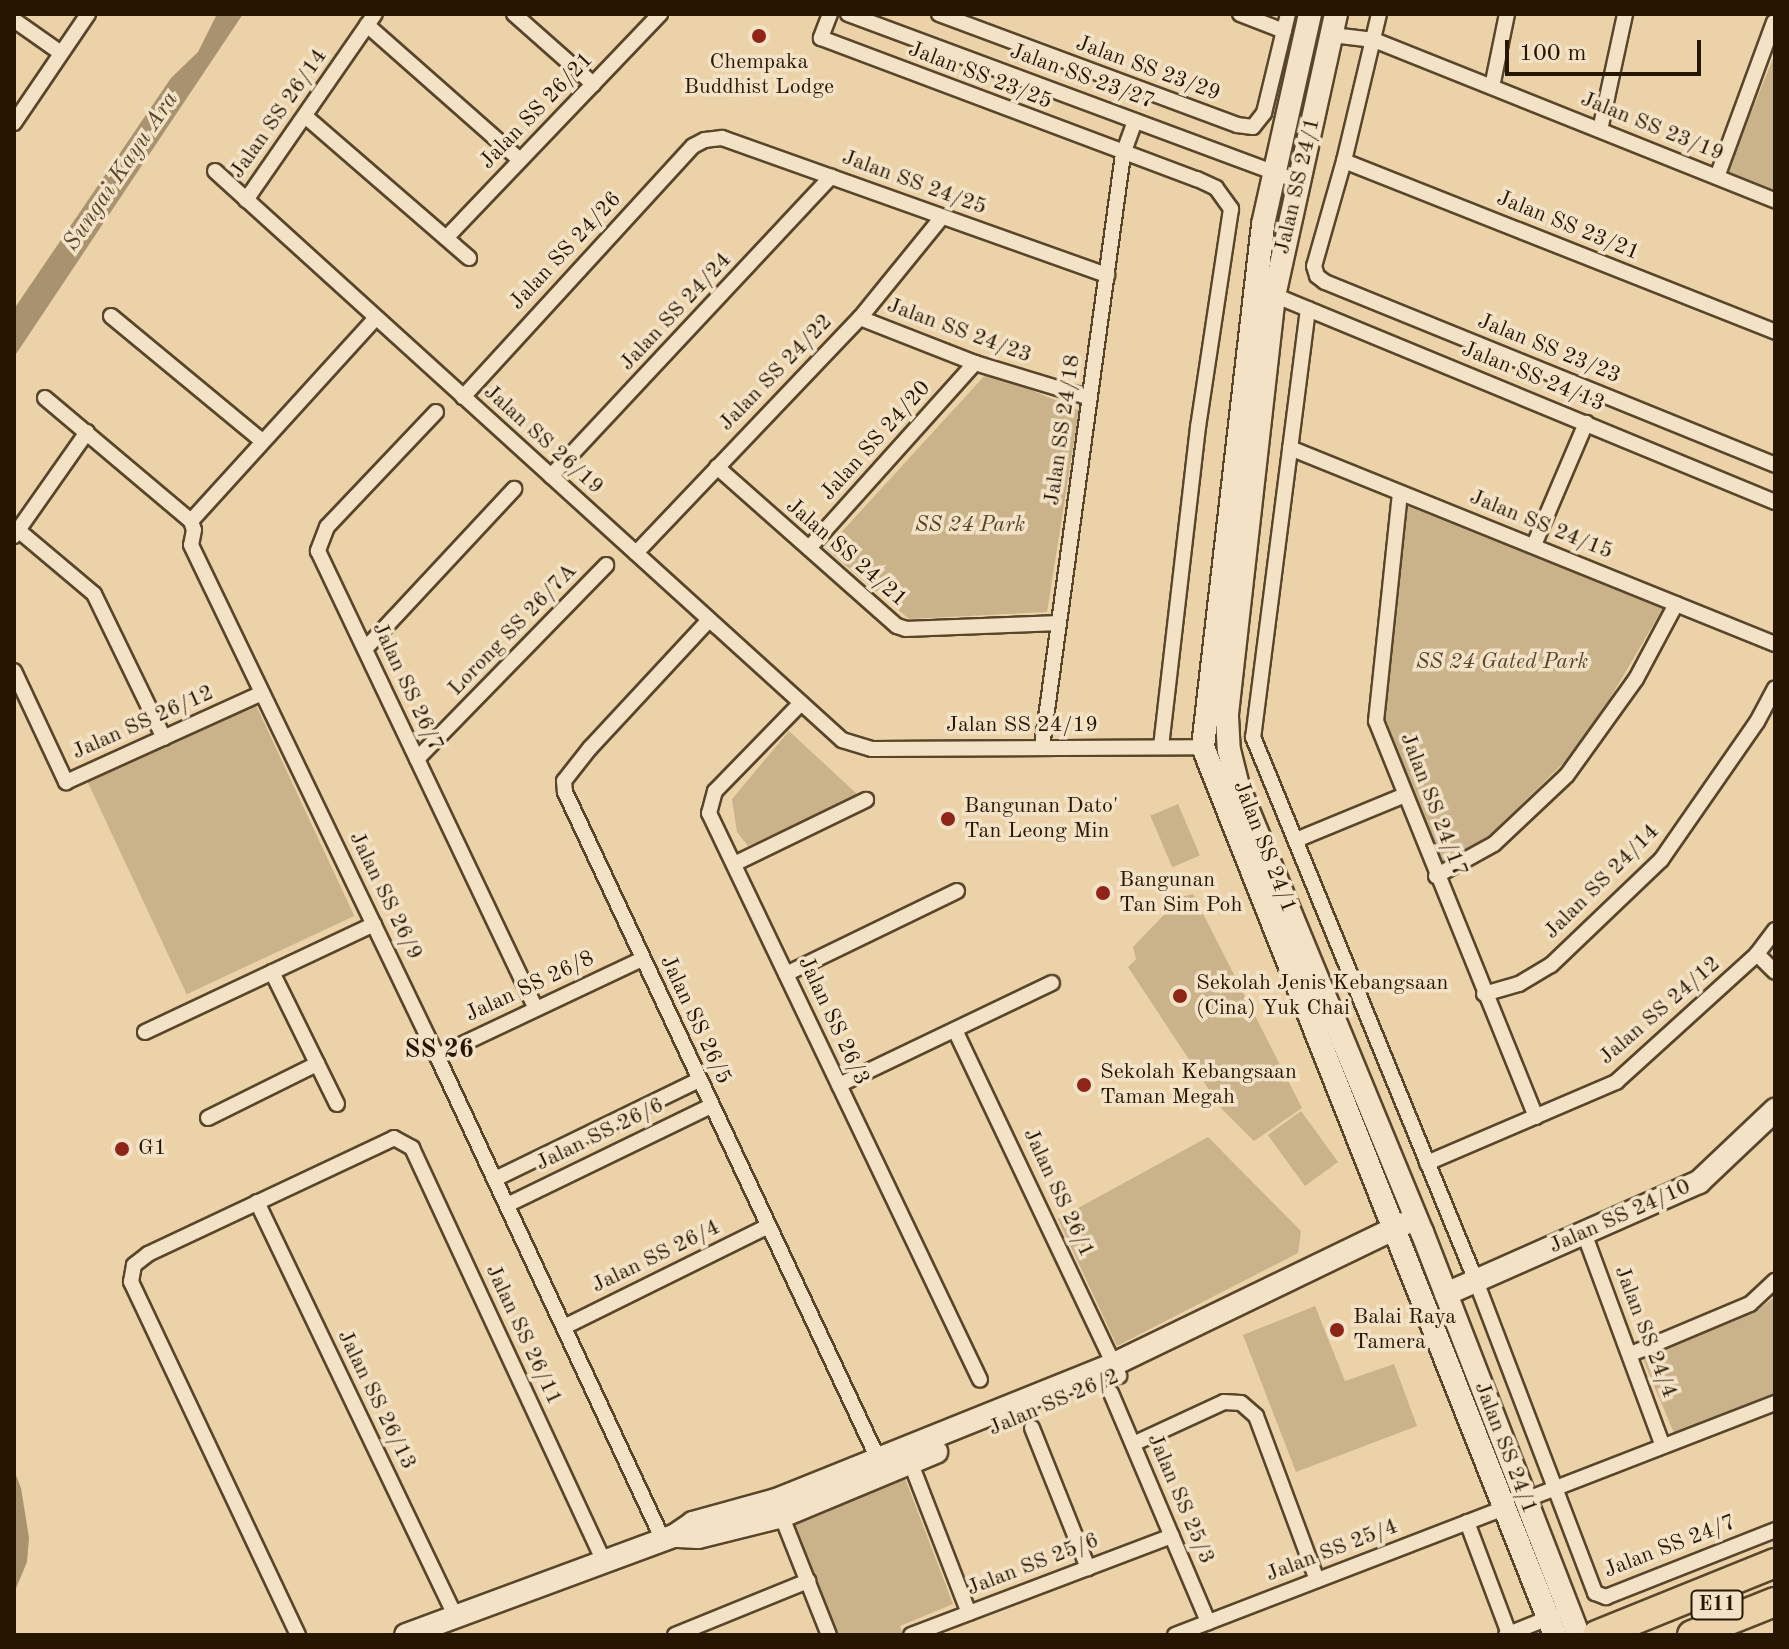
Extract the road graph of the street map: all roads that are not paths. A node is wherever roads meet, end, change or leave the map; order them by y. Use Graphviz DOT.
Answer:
graph roads {
  1 [pos="88,14"];
  2 [pos="514,14"];
  3 [pos="660,14"];
  4 [pos="830,14"];
  5 [pos="848,14"];
  6 [pos="939,14"];
  7 [pos="1240,14"];
  8 [pos="1288,14"];
  9 [pos="1310,14"];
  10 [pos="1379,14"];
  11 [pos="1507,14"];
  12 [pos="1625,14"];
  13 [pos="14,20"];
  14 [pos="371,20"];
  15 [pos="1774,22"];
  16 [pos="1334,24"];
  17 [pos="1284,31"];
  18 [pos="1374,40"];
  19 [pos="61,53"];
  20 [pos="593,84"];
  21 [pos="1492,87"];
  22 [pos="305,116"];
  23 [pos="1135,121"];
  24 [pos="14,123"];
  25 [pos="1600,130"];
  26 [pos="705,140"];
  27 [pos="1123,154"];
  28 [pos="520,160"];
  29 [pos="1344,161"];
  30 [pos="215,171"];
  31 [pos="1275,173"];
  32 [pos="831,177"];
  33 [pos="1717,177"];
  34 [pos="1300,182"];
  35 [pos="246,200"];
  36 [pos="1775,200"];
  37 [pos="942,217"];
  38 [pos="446,238"];
  39 [pos="469,258"];
  40 [pos="1107,275"];
  41 [pos="1274,295"];
  42 [pos="1308,309"];
  43 [pos="111,316"];
  44 [pos="376,318"];
  45 [pos="860,318"];
  46 [pos="1775,332"];
  47 [pos="975,363"];
  48 [pos="463,397"];
  49 [pos="45,398"];
  50 [pos="1090,398"];
  51 [pos="436,412"];
  52 [pos="1586,423"];
  53 [pos="87,432"];
  54 [pos="262,441"];
  55 [pos="1290,448"];
  56 [pos="1775,465"];
  57 [pos="717,467"];
  58 [pos="551,476"];
  59 [pos="514,489"];
  60 [pos="1400,493"];
  61 [pos="1775,502"];
  62 [pos="191,521"];
  63 [pos="16,533"];
  64 [pos="1534,545"];
  65 [pos="809,548"];
  66 [pos="636,553"];
  67 [pos="606,565"];
  68 [pos="1676,604"];
  69 [pos="709,620"];
  70 [pos="1059,623"];
  71 [pos="1775,644"];
  72 [pos="365,649"];
  73 [pos="14,671"];
  74 [pos="1775,688"];
  75 [pos="262,693"];
  76 [pos="801,703"];
  77 [pos="164,738"];
  78 [pos="842,740"];
  79 [pos="1042,747"];
  80 [pos="1161,747"];
  81 [pos="1203,747"];
  82 [pos="417,759"];
  83 [pos="1405,795"];
  84 [pos="866,800"];
  85 [pos="1296,840"];
  86 [pos="734,864"];
  87 [pos="1436,876"];
  88 [pos="957,891"];
  89 [pos="374,924"];
  90 [pos="1775,930"];
  91 [pos="1757,954"];
  92 [pos="642,959"];
  93 [pos="272,972"];
  94 [pos="1775,972"];
  95 [pos="786,974"];
  96 [pos="1052,983"];
  97 [pos="1484,994"];
  98 [pos="536,1009"];
  99 [pos="955,1030"];
  100 [pos="145,1032"];
  101 [pos="437,1056"];
  102 [pos="317,1064"];
  103 [pos="699,1080"];
  104 [pos="839,1085"];
  105 [pos="337,1104"];
  106 [pos="711,1106"];
  107 [pos="1775,1110"];
  108 [pos="1536,1117"];
  109 [pos="208,1118"];
  110 [pos="1427,1163"];
  111 [pos="495,1179"];
  112 [pos="257,1202"];
  113 [pos="507,1205"];
  114 [pos="1419,1225"];
  115 [pos="768,1226"];
  116 [pos="1584,1233"];
  117 [pos="1395,1236"];
  118 [pos="1476,1281"];
  119 [pos="1775,1281"];
  120 [pos="1446,1294"];
  121 [pos="564,1327"];
  122 [pos="1631,1354"];
  123 [pos="1115,1378"];
  124 [pos="980,1380"];
  125 [pos="1775,1403"];
  126 [pos="1032,1428"];
  127 [pos="1133,1444"];
  128 [pos="1663,1446"];
  129 [pos="881,1466"];
  130 [pos="915,1474"];
  131 [pos="1555,1488"];
  132 [pos="1515,1504"];
  133 [pos="779,1508"];
  134 [pos="1467,1522"];
  135 [pos="1775,1530"];
  136 [pos="1172,1536"];
  137 [pos="668,1538"];
  138 [pos="603,1560"];
  139 [pos="1775,1563"];
  140 [pos="1088,1568"];
  141 [pos="1317,1580"];
  142 [pos="808,1581"];
  143 [pos="1775,1582"];
  144 [pos="1775,1602"];
  145 [pos="969,1613"];
  146 [pos="455,1616"];
  147 [pos="1775,1616"];
  148 [pos="1557,1621"];
  149 [pos="1208,1622"];
  150 [pos="1650,1632"];
  151 [pos="684,1633"];
  152 [pos="1507,1634"];
  153 [pos="298,1635"];
  154 [pos="406,1635"];
  155 [pos="829,1635"];
  156 [pos="911,1635"];
  157 [pos="1175,1635"];
  158 [pos="1578,1635"];
  159 [pos="1597,1635"];
  160 [pos="1692,1635"];
  161 [pos="1728,1635"];
  1 -- 19 [label="street"];
  2 -- 20 [label="street"];
  3 -- 20 [label="street, Jalan SS 26/21"];
  4 -- 27 [label="street, Jalan SS 23/25"];
  5 -- 23 [label="street, Jalan SS 23/27"];
  6 -- 17 [label="street, Jalan SS 23/29"];
  7 -- 17 [label="street"];
  8 -- 17 [label="street"];
  9 -- 31 [label="main road, Jalan SS 24/1"];
  10 -- 18 [label="street"];
  11 -- 21 [label="street"];
  12 -- 25 [label="street"];
  13 -- 19 [label="street"];
  14 -- 22 [label="street, Jalan SS 26/14"];
  14 -- 28 [label="street"];
  15 -- 33 [label="street"];
  16 -- 18 [label="street, Jalan SS 23/19"];
  16 -- 34 [label="main road, Jalan SS 24/1"];
  18 -- 21 [label="street, Jalan SS 23/19"];
  18 -- 29 [label="street"];
  19 -- 24 [label="street"];
  20 -- 28 [label="street, Jalan SS 26/21"];
  21 -- 25 [label="street, Jalan SS 23/19"];
  22 -- 35 [label="street, Jalan SS 26/14"];
  22 -- 38 [label="street"];
  23 -- 27 [label="street, Jalan SS 24/18"];
  23 -- 31 [label="street, Jalan SS 23/27"];
  25 -- 33 [label="street, Jalan SS 23/19"];
  26 -- 32 [label="street, Jalan SS 24/25"];
  26 -- 48 [label="street, Jalan SS 24/26"];
  27 -- 40 [label="street, Jalan SS 24/18"];
  27 -- 80 [label="street"];
  28 -- 38 [label="street, Jalan SS 26/21"];
  29 -- 46 [label="street, Jalan SS 23/21"];
  29 -- 56 [label="street, Jalan SS 23/23"];
  30 -- 35 [label="street, Jalan SS 26/19"];
  31 -- 34 [label="street, Jalan SS 23/27"];
  31 -- 81 [label="main road, Jalan SS 24/1"];
  32 -- 37 [label="street, Jalan SS 24/25"];
  32 -- 58 [label="street, Jalan SS 24/24"];
  33 -- 36 [label="street, Jalan SS 23/19"];
  34 -- 41 [label="main road, Jalan SS 24/1"];
  35 -- 44 [label="street, Jalan SS 26/19"];
  37 -- 40 [label="street, Jalan SS 24/25"];
  37 -- 45 [label="street, Jalan SS 24/22"];
  38 -- 39 [label="street"];
  40 -- 50 [label="street, Jalan SS 24/18"];
  41 -- 42 [label="street, Jalan SS 24/13"];
  41 -- 114 [label="main road, Jalan SS 24/1"];
  42 -- 52 [label="street, Jalan SS 24/13"];
  42 -- 55 [label="street, Jalan SS 24/1"];
  43 -- 54 [label="street"];
  44 -- 48 [label="street, Jalan SS 26/19"];
  44 -- 54 [label="street"];
  45 -- 47 [label="street, Jalan SS 24/23"];
  45 -- 57 [label="street, Jalan SS 24/22"];
  47 -- 50 [label="street, Jalan SS 24/23"];
  47 -- 65 [label="street, Jalan SS 24/20"];
  48 -- 58 [label="street, Jalan SS 26/19"];
  49 -- 53 [label="street"];
  50 -- 70 [label="street, Jalan SS 24/18"];
  51 -- 72 [label="street, Jalan SS 26/7"];
  52 -- 61 [label="street, Jalan SS 24/13"];
  52 -- 64 [label="street"];
  53 -- 62 [label="street"];
  53 -- 63 [label="street"];
  54 -- 62 [label="street"];
  55 -- 60 [label="street, Jalan SS 24/15"];
  55 -- 85 [label="street, Jalan SS 24/1"];
  57 -- 65 [label="street, Jalan SS 24/21"];
  57 -- 66 [label="street, Jalan SS 24/22"];
  58 -- 66 [label="street, Jalan SS 26/19"];
  59 -- 72 [label="street"];
  60 -- 64 [label="street, Jalan SS 24/15"];
  60 -- 83 [label="street, Jalan SS 24/17"];
  62 -- 75 [label="street, Jalan SS 26/9"];
  63 -- 77 [label="street"];
  64 -- 68 [label="street, Jalan SS 24/15"];
  65 -- 70 [label="street, Jalan SS 24/21"];
  66 -- 69 [label="street, Jalan SS 26/19"];
  67 -- 82 [label="street, Lorong SS 26/7A"];
  68 -- 71 [label="street, Jalan SS 24/15"];
  68 -- 87 [label="street"];
  69 -- 76 [label="street, Jalan SS 26/19"];
  69 -- 92 [label="street, Jalan SS 26/5"];
  70 -- 79 [label="street, Jalan SS 24/18"];
  72 -- 82 [label="street, Jalan SS 26/7"];
  73 -- 77 [label="street, Jalan SS 26/12"];
  74 -- 97 [label="street, Jalan SS 24/14"];
  75 -- 77 [label="street, Jalan SS 26/12"];
  75 -- 89 [label="street, Jalan SS 26/9"];
  76 -- 78 [label="street, Jalan SS 26/19"];
  76 -- 86 [label="street, Jalan SS 26/3"];
  78 -- 79 [label="street, Jalan SS 24/19"];
  79 -- 80 [label="street, Jalan SS 24/19"];
  80 -- 81 [label="street, Jalan SS 24/19"];
  81 -- 117 [label="main road, Jalan SS 24/1"];
  82 -- 98 [label="street, Jalan SS 26/7"];
  83 -- 85 [label="street"];
  83 -- 87 [label="street, Jalan SS 24/17"];
  84 -- 86 [label="street"];
  85 -- 110 [label="street, Jalan SS 24/1"];
  86 -- 95 [label="street, Jalan SS 26/3"];
  87 -- 97 [label="street, Jalan SS 24/17"];
  88 -- 95 [label="street"];
  89 -- 93 [label="street"];
  89 -- 101 [label="street, Jalan SS 26/9"];
  90 -- 91 [label="street, Jalan SS 24/12"];
  91 -- 94 [label="street"];
  91 -- 108 [label="street, Jalan SS 24/12"];
  92 -- 98 [label="street, Jalan SS 26/8"];
  92 -- 103 [label="street, Jalan SS 26/5"];
  93 -- 100 [label="street"];
  93 -- 102 [label="street"];
  95 -- 104 [label="street, Jalan SS 26/3"];
  96 -- 99 [label="street"];
  97 -- 108 [label="street, Jalan SS 24/17"];
  98 -- 101 [label="street, Jalan SS 26/8"];
  99 -- 104 [label="street"];
  99 -- 123 [label="street, Jalan SS 26/1"];
  101 -- 111 [label="street, Jalan SS 26/9"];
  102 -- 105 [label="street"];
  102 -- 109 [label="street"];
  103 -- 106 [label="street, Jalan SS 26/5"];
  103 -- 111 [label="street, Jalan SS 26/6"];
  104 -- 124 [label="street, Jalan SS 26/3"];
  106 -- 113 [label="street, Jalan SS 26/6"];
  106 -- 115 [label="street, Jalan SS 26/5"];
  107 -- 116 [label="main road, Jalan SS 24/10"];
  108 -- 110 [label="street, Jalan SS 24/12"];
  110 -- 118 [label="street, Jalan SS 24/1"];
  111 -- 113 [label="street, Jalan SS 26/9"];
  112 -- 138 [label="street, Jalan SS 26/11"];
  112 -- 146 [label="street, Jalan SS 26/13"];
  112 -- 153 [label="street"];
  113 -- 121 [label="street, Jalan SS 26/9"];
  114 -- 117 [label="main road, Jalan SS 26/2"];
  114 -- 120 [label="main road, Jalan SS 24/1"];
  115 -- 121 [label="street, Jalan SS 26/4"];
  115 -- 129 [label="street, Jalan SS 26/5"];
  116 -- 118 [label="main road, Jalan SS 24/10"];
  116 -- 122 [label="street, Jalan SS 24/4"];
  117 -- 123 [label="main road, Jalan SS 26/2"];
  117 -- 132 [label="main road, Jalan SS 24/1"];
  118 -- 120 [label="main road, Jalan SS 24/10"];
  118 -- 131 [label="street, Jalan SS 24/1"];
  119 -- 122 [label="street"];
  120 -- 132 [label="main road, Jalan SS 24/1"];
  121 -- 137 [label="street, Jalan SS 26/9"];
  122 -- 128 [label="street, Jalan SS 24/4"];
  123 -- 127 [label="street, Jalan SS 25/3"];
  123 -- 129 [label="main road, Jalan SS 26/2"];
  125 -- 128 [label="street"];
  126 -- 140 [label="street"];
  127 -- 136 [label="street, Jalan SS 25/3"];
  127 -- 141 [label="street"];
  128 -- 131 [label="street"];
  129 -- 133 [label="main road, Jalan SS 26/2"];
  130 -- 145 [label="street"];
  131 -- 132 [label="street"];
  131 -- 135 [label="street, Jalan SS 24/7"];
  132 -- 134 [label="street, Jalan SS 25/4"];
  132 -- 148 [label="main road, Jalan SS 24/1"];
  133 -- 137 [label="main road, Jalan SS 26/2"];
  133 -- 142 [label="street"];
  134 -- 141 [label="street, Jalan SS 25/4"];
  134 -- 152 [label="street"];
  136 -- 140 [label="street, Jalan SS 25/6"];
  136 -- 149 [label="street, Jalan SS 25/3"];
  137 -- 138 [label="main road, Jalan SS 26/2"];
  138 -- 146 [label="main road, Jalan SS 26/2"];
  139 -- 159 [label="highway"];
  140 -- 145 [label="street, Jalan SS 25/6"];
  141 -- 149 [label="street, Jalan SS 25/4"];
  142 -- 151 [label="street"];
  142 -- 155 [label="street"];
  143 -- 150 [label="highway, E11"];
  144 -- 160 [label="highway, E11"];
  145 -- 156 [label="street, Jalan SS 25/6"];
  146 -- 154 [label="main road, Jalan SS 26/2"];
  147 -- 161 [label="highway"];
  148 -- 152 [label="street"];
  148 -- 158 [label="main road, Jalan SS 24/1"];
  149 -- 157 [label="street, Jalan SS 25/4"];
}
